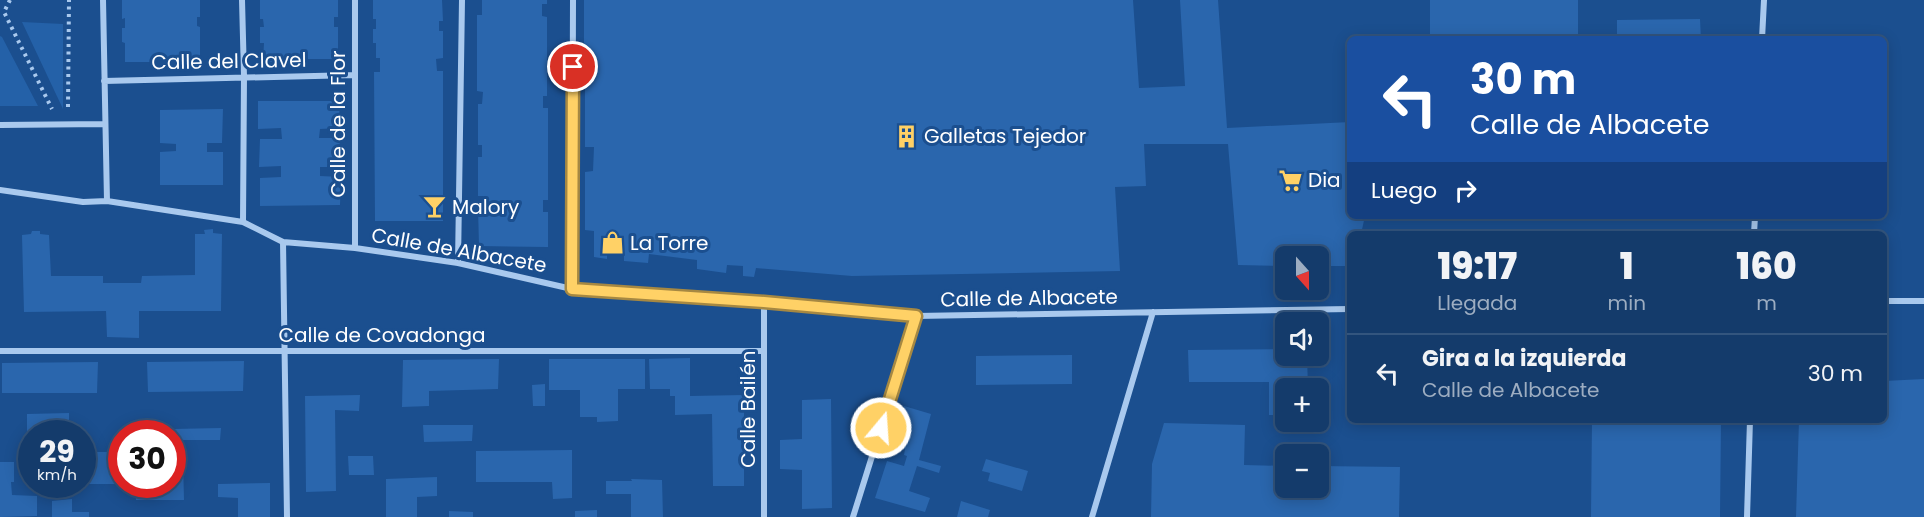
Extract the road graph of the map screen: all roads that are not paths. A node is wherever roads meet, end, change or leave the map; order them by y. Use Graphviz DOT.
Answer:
graph roads {
  1 [pos="103,0"];
  2 [pos="242,0"];
  3 [pos="355,0"];
  4 [pos="462,0"];
  5 [pos="573,0"];
  6 [pos="1764,0"];
  7 [pos="1762,36"];
  8 [pos="355,75"];
  9 [pos="244,76"];
  10 [pos="104,81"];
  11 [pos="105,124"];
  12 [pos="0,125"];
  13 [pos="0,190"];
  14 [pos="107,201"];
  15 [pos="243,222"];
  16 [pos="283,242"];
  17 [pos="355,248"];
  18 [pos="458,263"];
  19 [pos="572,289"];
  20 [pos="1887,301"];
  21 [pos="1924,301"];
  22 [pos="764,302"];
  23 [pos="1347,309"];
  24 [pos="1153,312"];
  25 [pos="916,316"];
  26 [pos="0,351"];
  27 [pos="285,351"];
  28 [pos="764,351"];
  29 [pos="1750,423"];
  30 [pos="287,517"];
  31 [pos="764,517"];
  32 [pos="853,517"];
  33 [pos="1092,517"];
  34 [pos="1747,517"];
  1 -- 10 [label="street"];
  2 -- 9 [label="street"];
  3 -- 8 [label="street, Calle de la Flor"];
  4 -- 18 [label="street"];
  5 -- 19 [label="street"];
  6 -- 7 [label="street"];
  8 -- 9 [label="street, Calle del Clavel"];
  8 -- 17 [label="street, Calle de la Flor"];
  9 -- 10 [label="street, Calle del Clavel"];
  9 -- 15 [label="street"];
  10 -- 11 [label="street"];
  11 -- 12 [label="street"];
  11 -- 14 [label="street"];
  13 -- 14 [label="street, Calle de Albacete"];
  14 -- 15 [label="street, Calle de Albacete"];
  15 -- 16 [label="street, Calle de Albacete"];
  16 -- 17 [label="street, Calle de Albacete"];
  16 -- 27 [label="street"];
  17 -- 18 [label="street, Calle de Albacete"];
  18 -- 19 [label="street, Calle de Albacete"];
  19 -- 22 [label="street, Calle de Albacete"];
  20 -- 21 [label="street"];
  22 -- 25 [label="street, Calle de Albacete"];
  22 -- 28 [label="street, Calle Bailén"];
  23 -- 24 [label="street, Calle de Albacete"];
  24 -- 25 [label="street, Calle de Albacete"];
  24 -- 33 [label="street"];
  25 -- 32 [label="street"];
  26 -- 27 [label="street, Calle de Covadonga"];
  27 -- 28 [label="street, Calle de Covadonga"];
  27 -- 30 [label="street"];
  28 -- 31 [label="street, Calle Bailén"];
  29 -- 34 [label="street"];
}
